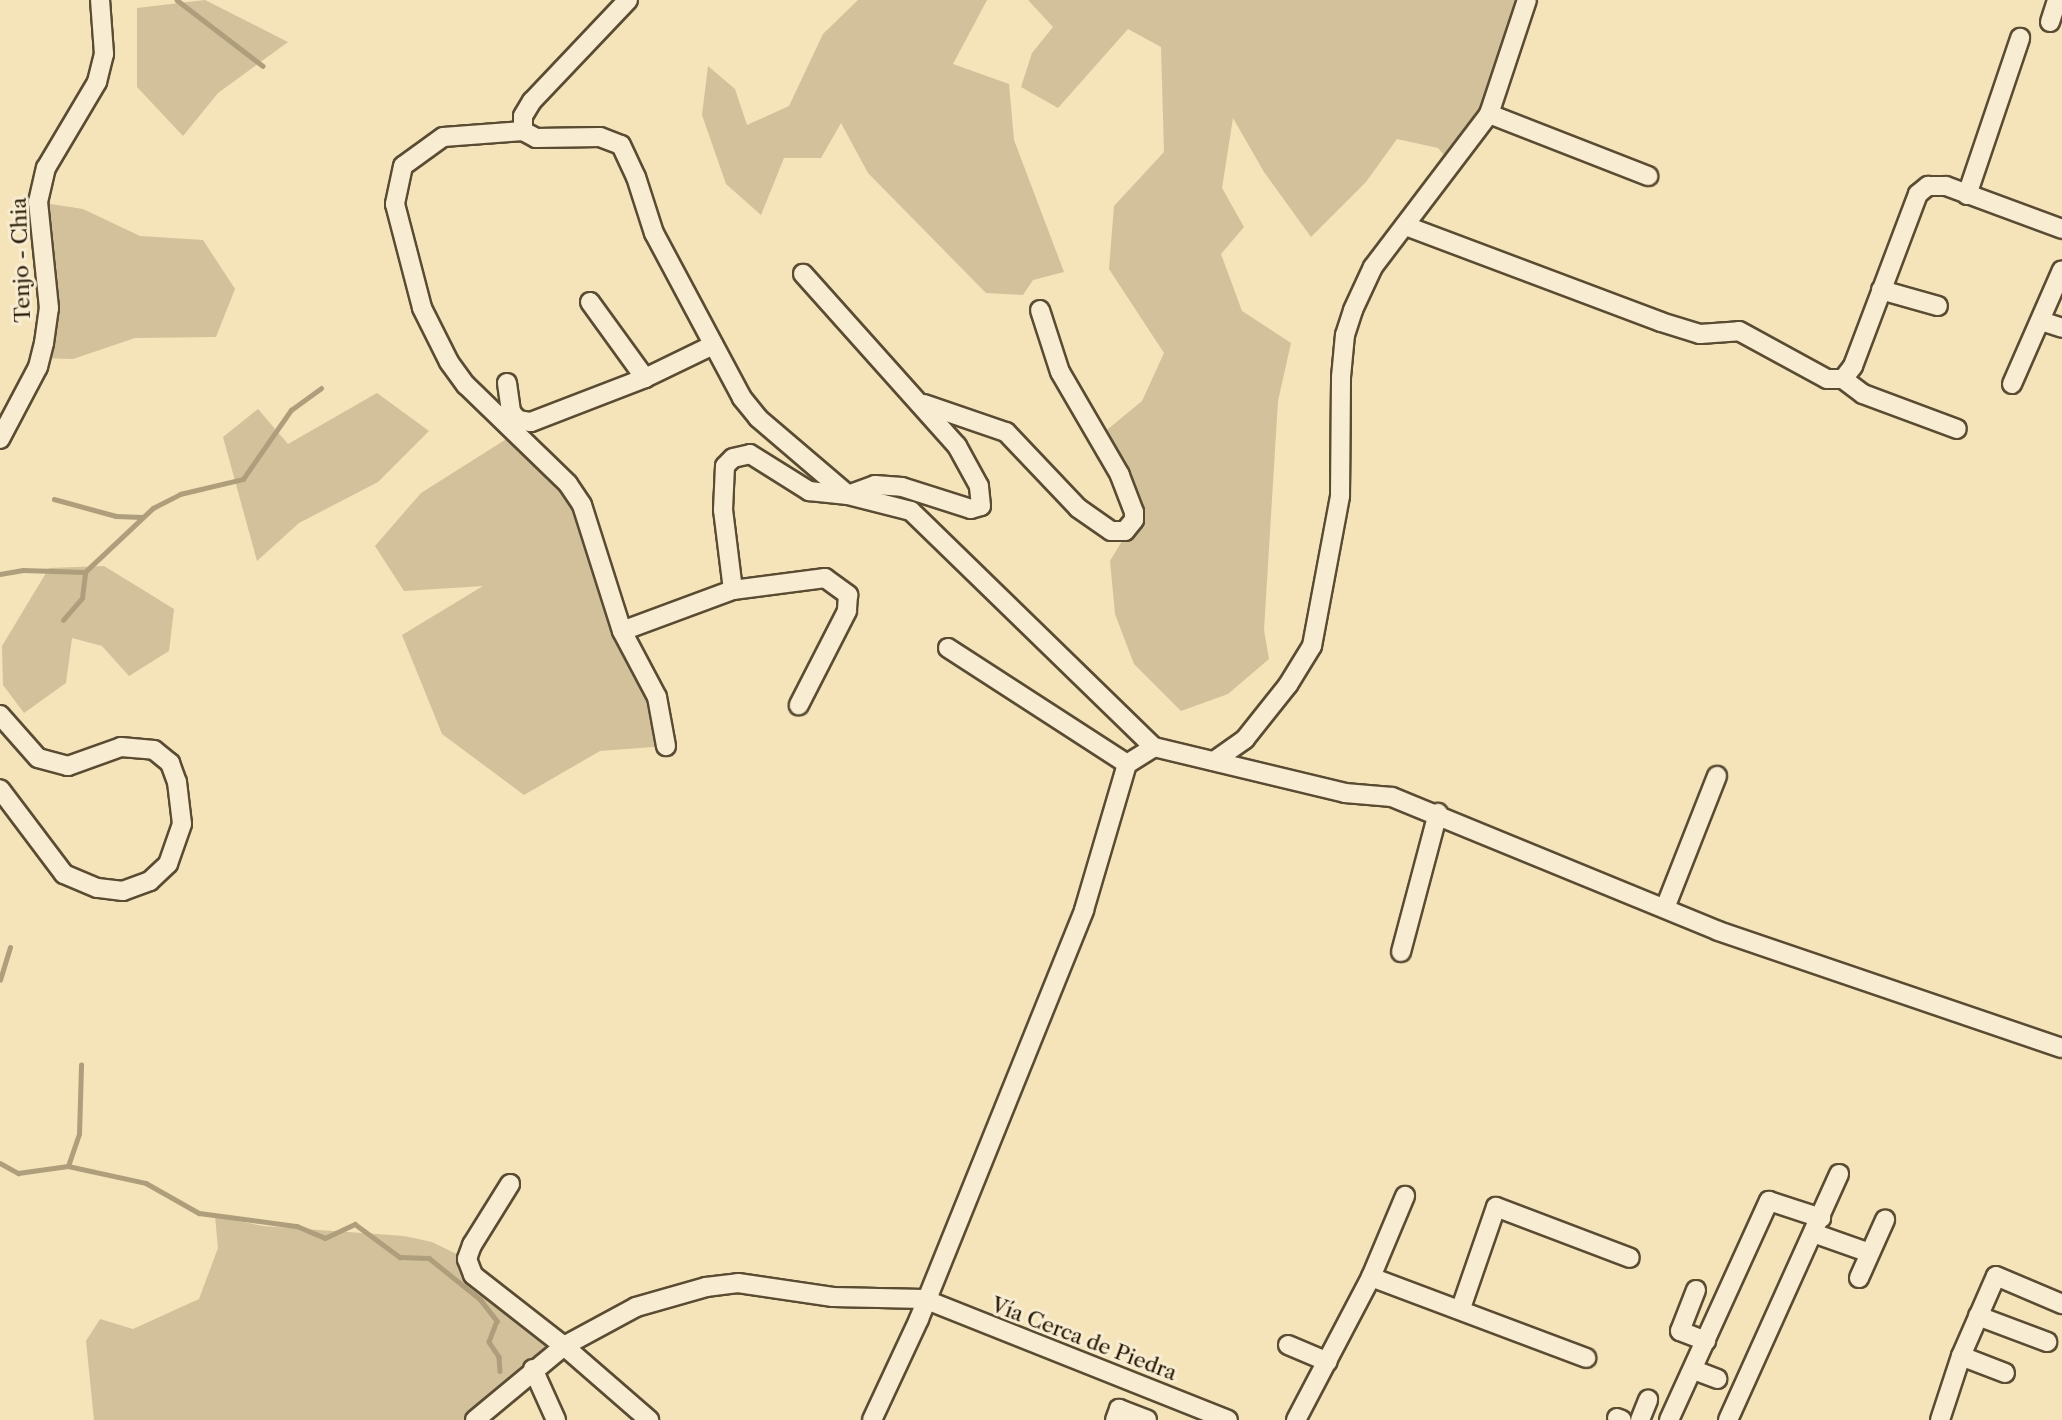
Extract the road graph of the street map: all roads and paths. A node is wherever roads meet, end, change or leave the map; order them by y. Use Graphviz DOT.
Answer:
graph roads {
  1 [pos="100,0"];
  2 [pos="628,0"];
  3 [pos="1527,0"];
  4 [pos="2057,0"];
  5 [pos="2050,22"];
  6 [pos="2020,38"];
  7 [pos="1489,114"];
  8 [pos="523,131"];
  9 [pos="1648,176"];
  10 [pos="1967,195"];
  11 [pos="1406,226"];
  12 [pos="2062,229"];
  13 [pos="2062,270"];
  14 [pos="803,274"];
  15 [pos="1881,290"];
  16 [pos="590,302"];
  17 [pos="1938,306"];
  18 [pos="1040,310"];
  19 [pos="2041,321"];
  20 [pos="2062,328"];
  21 [pos="713,345"];
  22 [pos="645,378"];
  23 [pos="1843,379"];
  24 [pos="507,383"];
  25 [pos="2012,384"];
  26 [pos="917,401"];
  27 [pos="1957,429"];
  28 [pos="0,439"];
  29 [pos="848,495"];
  30 [pos="733,590"];
  31 [pos="622,631"];
  32 [pos="948,648"];
  33 [pos="799,705"];
  34 [pos="0,715"];
  35 [pos="1245,739"];
  36 [pos="666,747"];
  37 [pos="1154,747"];
  38 [pos="1214,761"];
  39 [pos="1128,764"];
  40 [pos="1242,768"];
  41 [pos="1717,776"];
  42 [pos="0,789"];
  43 [pos="1438,813"];
  44 [pos="1664,908"];
  45 [pos="1401,952"];
  46 [pos="2062,1048"];
  47 [pos="1839,1174"];
  48 [pos="510,1184"];
  49 [pos="1405,1196"];
  50 [pos="1885,1220"];
  51 [pos="1818,1226"];
  52 [pos="1870,1253"];
  53 [pos="1630,1258"];
  54 [pos="1371,1277"];
  55 [pos="1859,1278"];
  56 [pos="1696,1290"];
  57 [pos="924,1299"];
  58 [pos="2062,1304"];
  59 [pos="1461,1308"];
  60 [pos="1978,1316"];
  61 [pos="1706,1341"];
  62 [pos="2047,1342"];
  63 [pos="1288,1345"];
  64 [pos="564,1346"];
  65 [pos="1961,1356"];
  66 [pos="1586,1357"];
  67 [pos="1328,1362"];
  68 [pos="533,1368"];
  69 [pos="1694,1370"];
  70 [pos="2005,1373"];
  71 [pos="1717,1380"];
  72 [pos="1159,1392"];
  73 [pos="1648,1400"];
  74 [pos="475,1420"];
  75 [pos="556,1420"];
  76 [pos="649,1420"];
  77 [pos="872,1420"];
  78 [pos="1115,1420"];
  79 [pos="1148,1420"];
  80 [pos="1228,1420"];
  81 [pos="1296,1420"];
  82 [pos="1640,1420"];
  83 [pos="1669,1420"];
  84 [pos="1728,1420"];
  85 [pos="1940,1420"];
  1 -- 28 [label="street, Tenjo - Chia"];
  2 -- 8 [label="street"];
  3 -- 7 [label="street"];
  4 -- 5 [label="street"];
  6 -- 10 [label="street"];
  7 -- 9 [label="street"];
  7 -- 11 [label="street"];
  8 -- 21 [label="street"];
  8 -- 31 [label="street"];
  10 -- 12 [label="street"];
  10 -- 15 [label="street"];
  11 -- 23 [label="street"];
  11 -- 35 [label="street"];
  13 -- 19 [label="street"];
  14 -- 26 [label="street"];
  15 -- 17 [label="street"];
  15 -- 23 [label="street"];
  16 -- 22 [label="street"];
  18 -- 26 [label="street"];
  19 -- 20 [label="street"];
  19 -- 25 [label="street"];
  21 -- 22 [label="street"];
  21 -- 29 [label="street"];
  22 -- 24 [label="street"];
  23 -- 27 [label="street"];
  26 -- 29 [label="street"];
  29 -- 30 [label="street"];
  29 -- 37 [label="street"];
  30 -- 31 [label="street"];
  30 -- 33 [label="street"];
  31 -- 36 [label="street"];
  32 -- 39 [label="street"];
  34 -- 42 [label="street"];
  35 -- 38 [label="street"];
  35 -- 40 [label="street"];
  37 -- 38 [label="street"];
  37 -- 39 [label="street"];
  38 -- 40 [label="street"];
  39 -- 57 [label="street"];
  40 -- 43 [label="street"];
  41 -- 44 [label="street"];
  43 -- 44 [label="street"];
  43 -- 45 [label="street"];
  44 -- 46 [label="street"];
  47 -- 51 [label="street"];
  48 -- 64 [label="street"];
  49 -- 54 [label="street"];
  50 -- 52 [label="street"];
  51 -- 52 [label="street"];
  51 -- 61 [label="street"];
  51 -- 84 [label="street"];
  52 -- 55 [label="street"];
  53 -- 59 [label="street"];
  54 -- 59 [label="street"];
  54 -- 67 [label="street"];
  56 -- 61 [label="street"];
  57 -- 64 [label="street"];
  57 -- 72 [label="street, Vía Cerca de Piedra"];
  57 -- 77 [label="street"];
  58 -- 60 [label="street"];
  59 -- 66 [label="street"];
  60 -- 62 [label="street"];
  60 -- 65 [label="street"];
  61 -- 69 [label="street"];
  63 -- 67 [label="street"];
  64 -- 68 [label="street"];
  64 -- 76 [label="street"];
  65 -- 70 [label="street"];
  65 -- 85 [label="street"];
  67 -- 81 [label="street"];
  68 -- 74 [label="street"];
  68 -- 75 [label="street"];
  69 -- 71 [label="street"];
  69 -- 83 [label="street"];
  72 -- 79 [label="street"];
  72 -- 80 [label="street, Vía Cerca de Piedra"];
  73 -- 82 [label="street"];
  78 -- 79 [label="street"];
}
